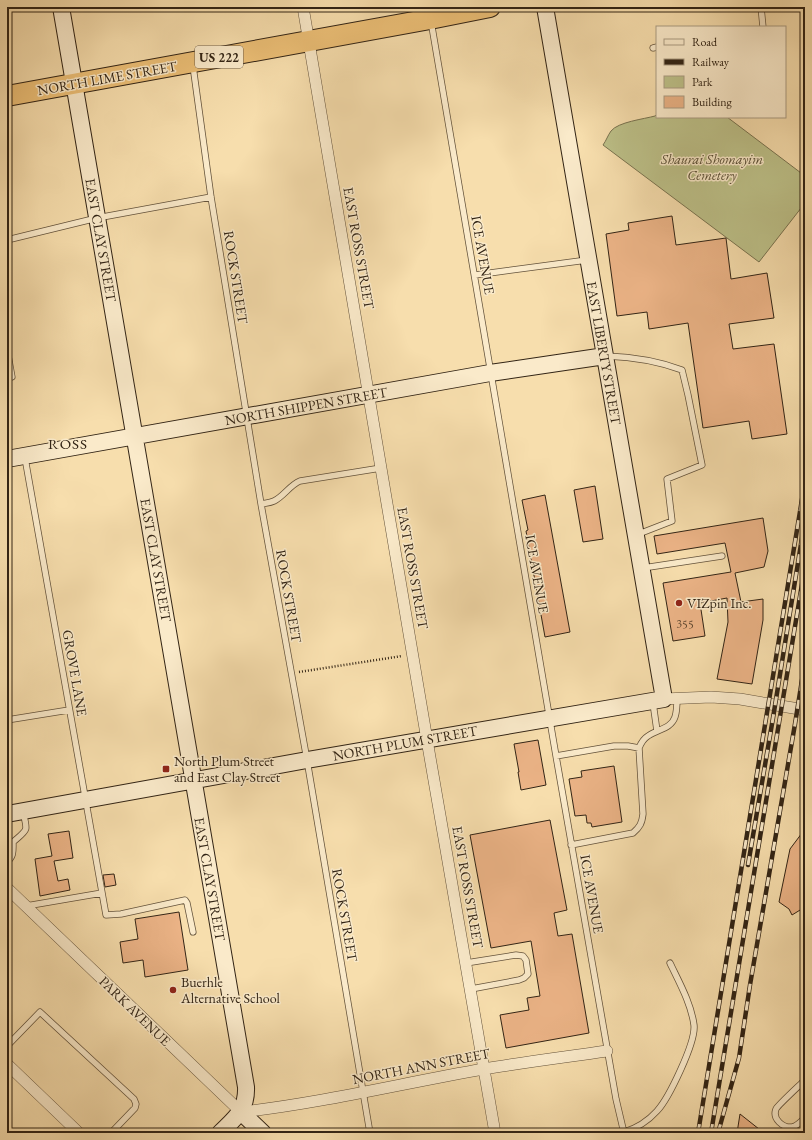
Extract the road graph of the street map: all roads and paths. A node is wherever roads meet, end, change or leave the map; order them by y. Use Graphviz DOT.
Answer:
graph roads {
  1 [pos="61,7"];
  2 [pos="303,7"];
  3 [pos="490,7"];
  4 [pos="545,7"];
  5 [pos="761,7"];
  6 [pos="430,19"];
  7 [pos="763,26"];
  8 [pos="308,41"];
  9 [pos="192,62"];
  10 [pos="74,84"];
  11 [pos="7,96"];
  12 [pos="211,197"];
  13 [pos="97,218"];
  14 [pos="7,240"];
  15 [pos="588,260"];
  16 [pos="475,276"];
  17 [pos="7,349"];
  18 [pos="605,356"];
  19 [pos="490,373"];
  20 [pos="12,377"];
  21 [pos="369,394"];
  22 [pos="246,416"];
  23 [pos="135,437"];
  24 [pos="24,456"];
  25 [pos="7,459"];
  26 [pos="381,468"];
  27 [pos="261,504"];
  28 [pos="635,535"];
  29 [pos="722,556"];
  30 [pos="640,568"];
  31 [pos="412,654"];
  32 [pos="291,674"];
  33 [pos="664,699"];
  34 [pos="69,710"];
  35 [pos="805,710"];
  36 [pos="549,719"];
  37 [pos="7,720"];
  38 [pos="657,731"];
  39 [pos="427,740"];
  40 [pos="639,748"];
  41 [pos="556,756"];
  42 [pos="307,760"];
  43 [pos="193,780"];
  44 [pos="85,801"];
  45 [pos="23,812"];
  46 [pos="7,814"];
  47 [pos="571,845"];
  48 [pos="7,862"];
  49 [pos="7,888"];
  50 [pos="102,894"];
  51 [pos="26,906"];
  52 [pos="193,932"];
  53 [pos="466,963"];
  54 [pos="670,963"];
  55 [pos="471,989"];
  56 [pos="7,1046"];
  57 [pos="607,1051"];
  58 [pos="7,1064"];
  59 [pos="485,1069"];
  60 [pos="805,1080"];
  61 [pos="363,1092"];
  62 [pos="241,1112"];
  63 [pos="805,1118"];
  64 [pos="79,1133"];
  65 [pos="111,1133"];
  66 [pos="220,1133"];
  67 [pos="263,1133"];
  68 [pos="370,1133"];
  69 [pos="495,1133"];
  70 [pos="624,1133"];
  1 -- 10 [label="street, EAST CLAY STREET"];
  2 -- 8 [label="street, EAST ROSS STREET"];
  3 -- 6 [label="highway, NORTH LIME STREET / US 222"];
  4 -- 15 [label="street, EAST LIBERTY STREET"];
  5 -- 7 [label="lane"];
  6 -- 8 [label="highway, NORTH LIME STREET / US 222"];
  6 -- 16 [label="lane, ICE AVENUE"];
  8 -- 9 [label="highway, NORTH LIME STREET / US 222"];
  8 -- 21 [label="street, EAST ROSS STREET"];
  9 -- 10 [label="highway, NORTH LIME STREET / US 222"];
  9 -- 12 [label="lane, ROCK STREET"];
  10 -- 11 [label="highway, NORTH LIME STREET / US 222"];
  10 -- 13 [label="street, EAST CLAY STREET"];
  12 -- 13 [label="lane"];
  12 -- 22 [label="lane, ROCK STREET"];
  13 -- 14 [label="lane"];
  13 -- 23 [label="street, EAST CLAY STREET"];
  15 -- 16 [label="lane"];
  15 -- 18 [label="street, EAST LIBERTY STREET"];
  16 -- 19 [label="lane, ICE AVENUE"];
  17 -- 20 [label="lane"];
  18 -- 19 [label="street, NORTH SHIPPEN STREET"];
  18 -- 28 [label="street, EAST LIBERTY STREET"];
  18 -- 28 [label="lane"];
  19 -- 21 [label="street, NORTH SHIPPEN STREET"];
  19 -- 36 [label="lane, ICE AVENUE"];
  21 -- 22 [label="street, NORTH SHIPPEN STREET"];
  21 -- 26 [label="street, EAST ROSS STREET"];
  22 -- 23 [label="street, NORTH SHIPPEN STREET"];
  22 -- 27 [label="lane, ROCK STREET"];
  23 -- 24 [label="street, NORTH SHIPPEN STREET"];
  23 -- 43 [label="street, EAST CLAY STREET"];
  24 -- 25 [label="street, NORTH SHIPPEN STREET"];
  24 -- 34 [label="lane, GROVE LANE"];
  26 -- 27 [label="lane"];
  26 -- 31 [label="street, EAST ROSS STREET"];
  27 -- 32 [label="lane, ROCK STREET"];
  28 -- 30 [label="street, EAST LIBERTY STREET"];
  29 -- 30 [label="lane"];
  30 -- 33 [label="street, EAST LIBERTY STREET"];
  31 -- 32 [label="path"];
  31 -- 39 [label="street, EAST ROSS STREET"];
  32 -- 42 [label="lane, ROCK STREET"];
  33 -- 35 [label="street, NORTH PLUM STREET"];
  33 -- 36 [label="street, NORTH PLUM STREET"];
  33 -- 38 [label="lane"];
  33 -- 38 [label="lane"];
  34 -- 37 [label="lane"];
  34 -- 44 [label="lane, GROVE LANE"];
  36 -- 39 [label="street, NORTH PLUM STREET"];
  36 -- 41 [label="lane, ICE AVENUE"];
  38 -- 40 [label="lane"];
  39 -- 42 [label="street, NORTH PLUM STREET"];
  39 -- 53 [label="street, EAST ROSS STREET"];
  40 -- 41 [label="lane"];
  40 -- 47 [label="lane"];
  41 -- 47 [label="lane, ICE AVENUE"];
  42 -- 43 [label="street, NORTH PLUM STREET"];
  42 -- 61 [label="lane, ROCK STREET"];
  43 -- 44 [label="street, NORTH PLUM STREET"];
  43 -- 62 [label="street, EAST CLAY STREET"];
  44 -- 45 [label="street, NORTH PLUM STREET"];
  44 -- 50 [label="lane, GROVE LANE"];
  45 -- 46 [label="street, NORTH PLUM STREET"];
  45 -- 48 [label="lane"];
  47 -- 57 [label="lane, ICE AVENUE"];
  49 -- 51 [label="street, PARK AVENUE"];
  50 -- 51 [label="lane"];
  50 -- 52 [label="lane, GROVE LANE"];
  51 -- 62 [label="street, PARK AVENUE"];
  53 -- 55 [label="street, EAST ROSS STREET"];
  53 -- 55 [label="lane"];
  54 -- 70 [label="lane"];
  55 -- 59 [label="street, EAST ROSS STREET"];
  56 -- 65 [label="lane"];
  57 -- 59 [label="street, NORTH ANN STREET"];
  57 -- 70 [label="lane, ICE AVENUE"];
  58 -- 64 [label="street"];
  59 -- 61 [label="street, NORTH ANN STREET"];
  59 -- 69 [label="street, EAST ROSS STREET"];
  60 -- 63 [label="lane"];
  61 -- 62 [label="street, NORTH ANN STREET"];
  61 -- 68 [label="lane, ROCK STREET"];
  62 -- 66 [label="street"];
  62 -- 67 [label="street, PARK AVENUE"];
}
